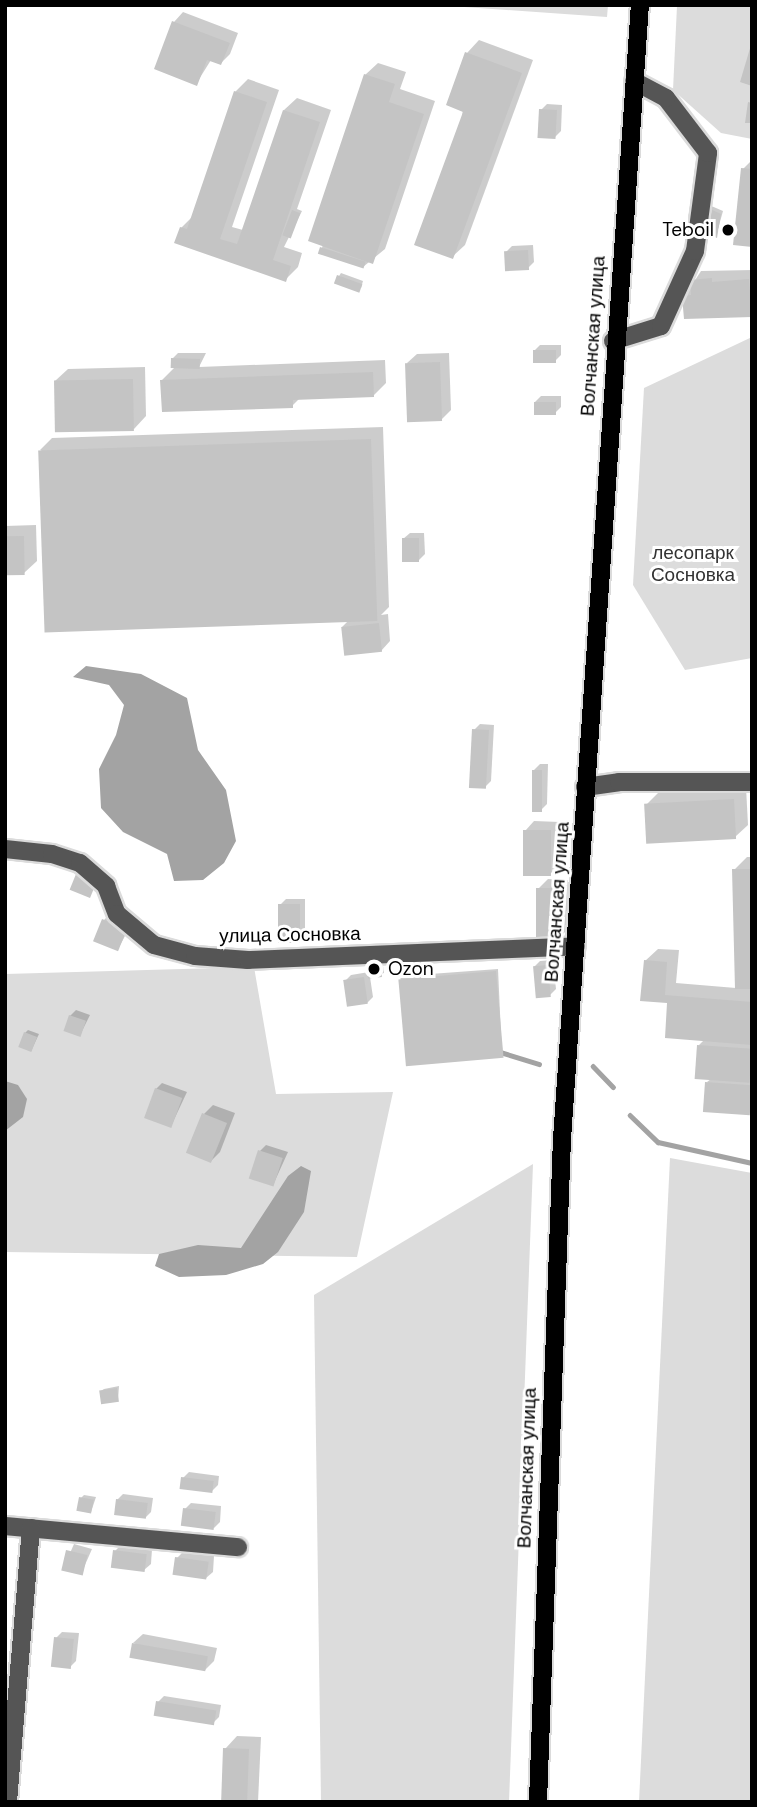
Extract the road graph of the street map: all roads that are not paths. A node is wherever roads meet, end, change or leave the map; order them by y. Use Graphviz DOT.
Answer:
graph roads {
  1 [pos="640,5"];
  2 [pos="634,80"];
  3 [pos="613,341"];
  4 [pos="752,782"];
  5 [pos="585,787"];
  6 [pos="5,849"];
  7 [pos="576,946"];
  8 [pos="5,1526"];
  9 [pos="31,1528"];
  10 [pos="238,1547"];
  11 [pos="8,1802"];
  12 [pos="538,1802"];
  1 -- 2 [label="main road, Волчанская улица"];
  2 -- 3 [label="main road, Волчанская улица"];
  2 -- 3 [label="street"];
  3 -- 5 [label="main road, Волчанская улица"];
  4 -- 5 [label="street"];
  5 -- 7 [label="main road, Волчанская улица"];
  6 -- 7 [label="street, улица Сосновка"];
  7 -- 12 [label="main road, Волчанская улица"];
  8 -- 9 [label="street"];
  9 -- 10 [label="street"];
  9 -- 11 [label="street"];
}
